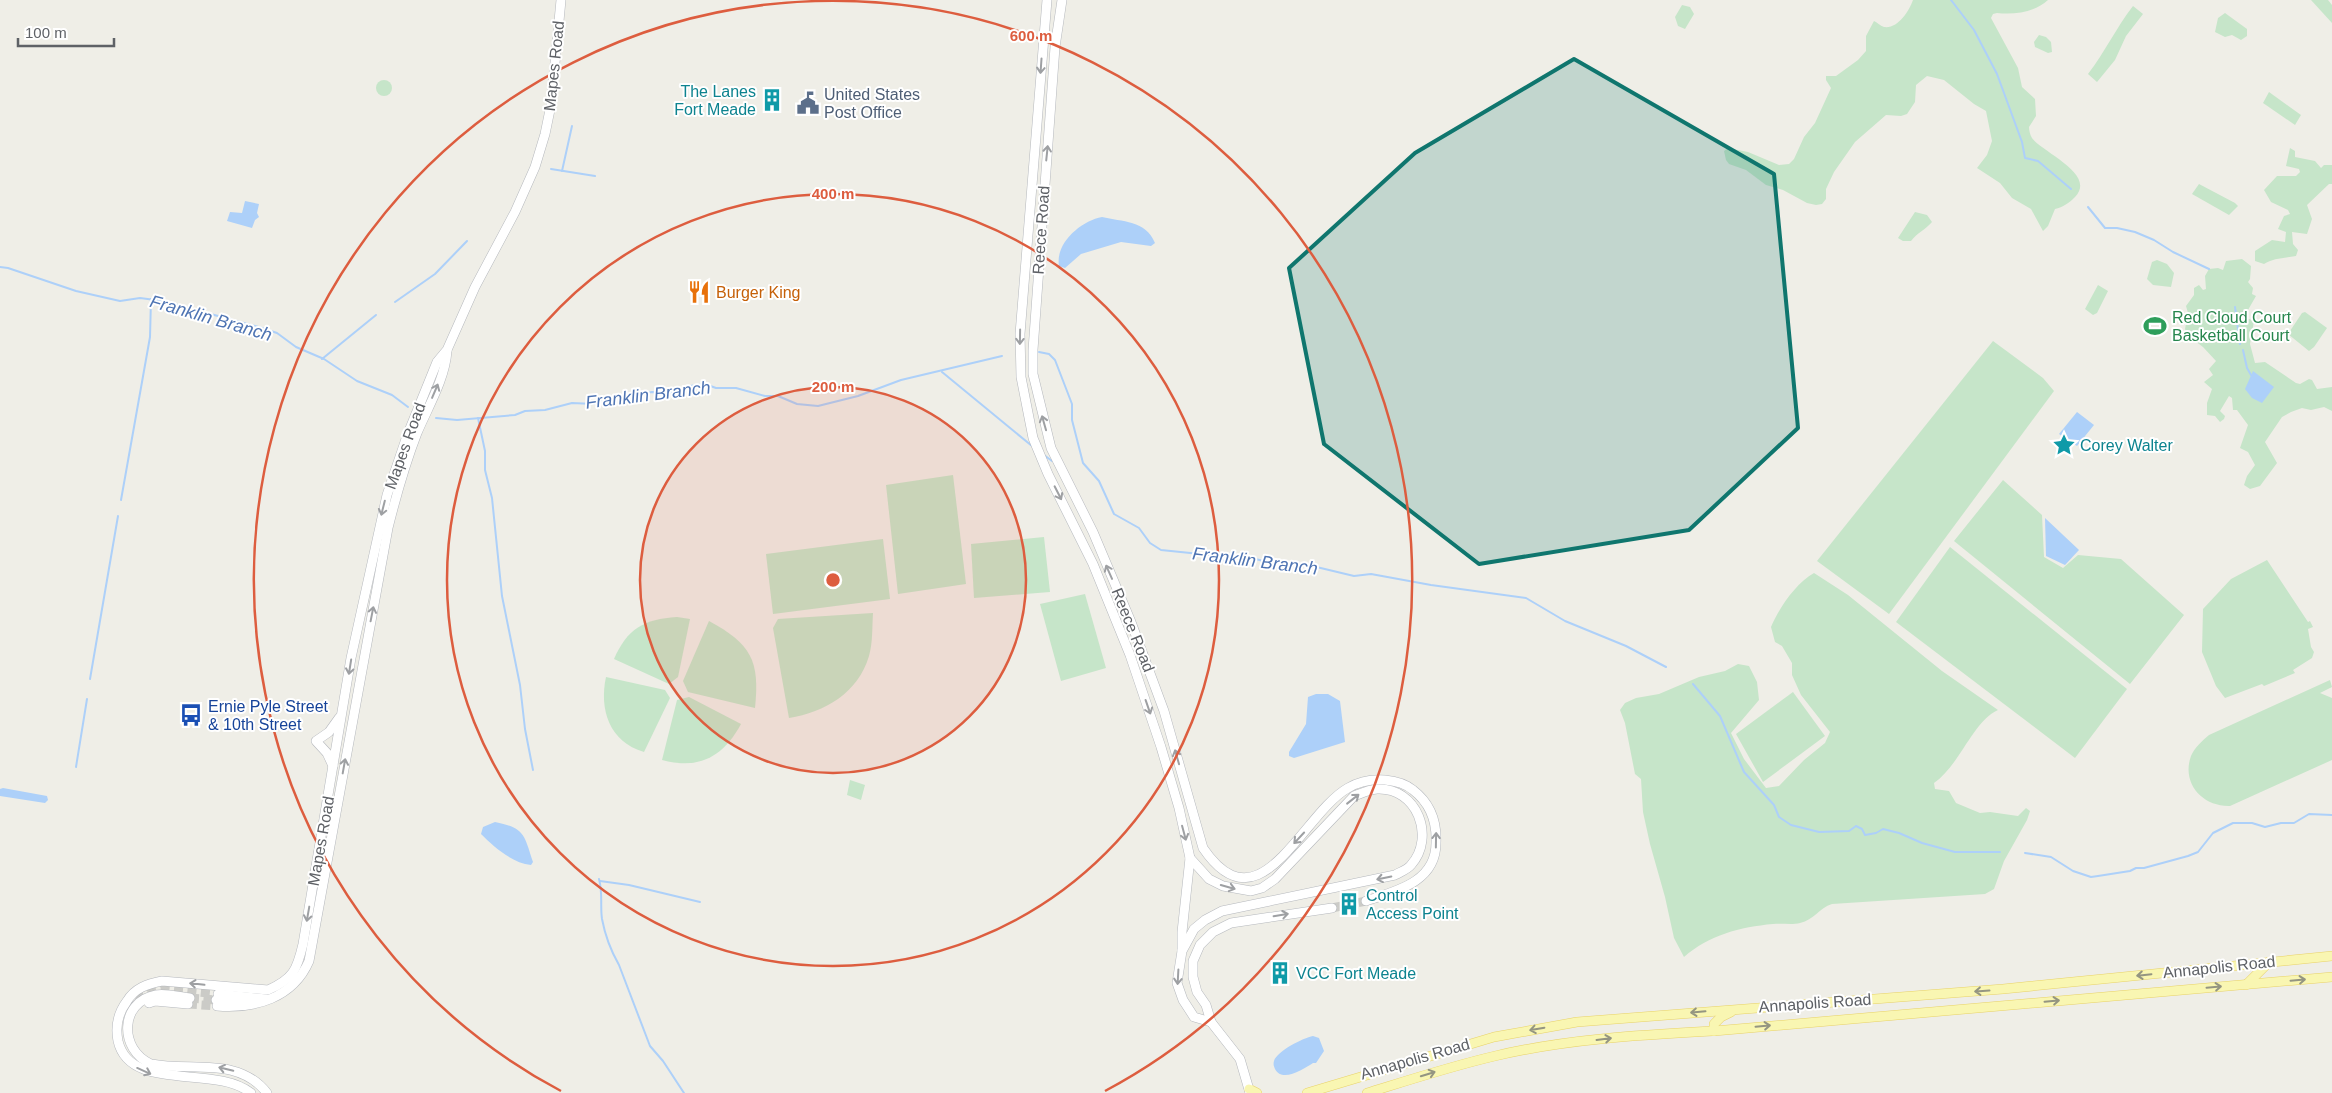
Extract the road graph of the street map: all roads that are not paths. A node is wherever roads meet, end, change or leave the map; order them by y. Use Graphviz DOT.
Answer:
graph roads {
  1 [pos="560,0"];
  2 [pos="1047,0"];
  3 [pos="1062,0"];
  4 [pos="447,350"];
  5 [pos="342,714"];
  6 [pos="334,766"];
  7 [pos="1190,858"];
  8 [pos="1366,901"];
  9 [pos="1332,908"];
  10 [pos="1182,951"];
  11 [pos="2332,956"];
  12 [pos="2270,962"];
  13 [pos="2332,977"];
  14 [pos="2246,984"];
  15 [pos="217,1000"];
  16 [pos="189,1001"];
  17 [pos="1735,1009"];
  18 [pos="1211,1022"];
  19 [pos="1714,1031"];
  20 [pos="1252,1092"];
  21 [pos="251,1093"];
  22 [pos="267,1093"];
  23 [pos="1307,1093"];
  24 [pos="1367,1093"];
  1 -- 4 [label="street, Mapes Road"];
  2 -- 7 [label="street, Reece Road, one-way"];
  8 -- 3 [label="street, Reece Road, one-way"];
  4 -- 5 [label="street, Mapes Road, one-way"];
  15 -- 4 [label="street, Mapes Road, one-way"];
  5 -- 6 [label="street, Mapes Road"];
  5 -- 6 [label="street"];
  6 -- 21 [label="street, Mapes Road, one-way"];
  7 -- 10 [label="street, Reece Road"];
  7 -- 10 [label="street, Reece Road, one-way"];
  18 -- 9 [label="street, Reece Road, one-way"];
  10 -- 18 [label="street, Reece Road, one-way"];
  11 -- 12 [label="main road, Annapolis Road"];
  12 -- 14 [label="main road"];
  12 -- 17 [label="main road, Annapolis Road, one-way"];
  14 -- 13 [label="main road, Annapolis Road, one-way"];
  19 -- 14 [label="main road, Annapolis Road, one-way"];
  22 -- 16 [label="street, one-way"];
  17 -- 19 [label="main road"];
  17 -- 23 [label="main road, Annapolis Road, one-way"];
  18 -- 20 [label="street, Reece Road"];
  24 -- 19 [label="main road, Annapolis Road, one-way"];
}
